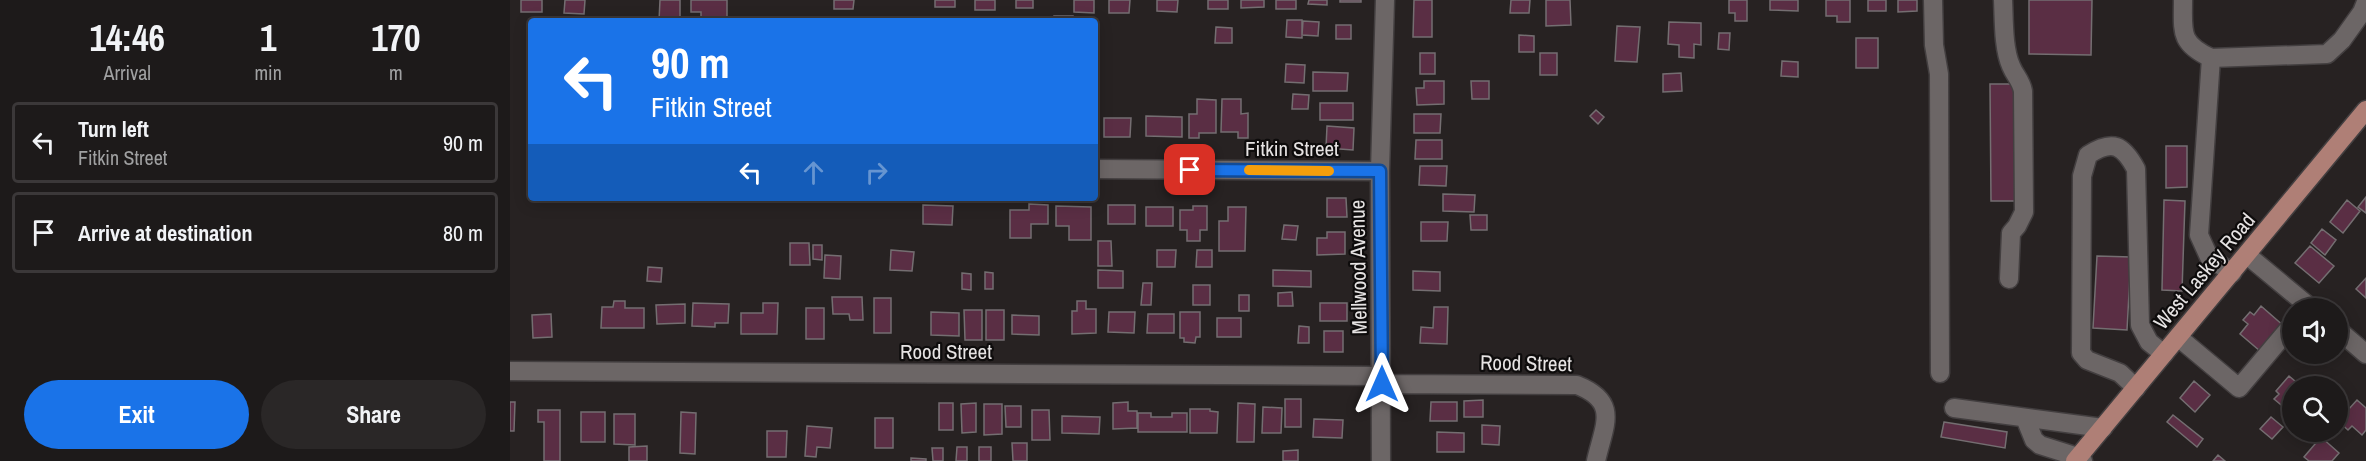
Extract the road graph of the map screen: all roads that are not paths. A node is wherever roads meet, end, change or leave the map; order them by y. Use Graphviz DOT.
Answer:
graph roads {
  1 [pos="1385,0"];
  2 [pos="1933,0"];
  3 [pos="2002,0"];
  4 [pos="2183,0"];
  5 [pos="2366,2"];
  6 [pos="2211,58"];
  7 [pos="2366,110"];
  8 [pos="1098,169"];
  9 [pos="1380,171"];
  10 [pos="2247,255"];
  11 [pos="2232,273"];
  12 [pos="2009,279"];
  13 [pos="2297,298"];
  14 [pos="2178,337"];
  15 [pos="2282,337"];
  16 [pos="2348,338"];
  17 [pos="2164,354"];
  18 [pos="2366,354"];
  19 [pos="510,371"];
  20 [pos="1940,374"];
  21 [pos="1382,380"];
  22 [pos="2136,388"];
  23 [pos="1954,408"];
  24 [pos="2025,418"];
  25 [pos="2103,428"];
  26 [pos="2079,460"];
  27 [pos="1381,461"];
  28 [pos="1596,461"];
  1 -- 9 [label="street, Mellwood Avenue"];
  2 -- 20 [label="street"];
  3 -- 12 [label="street"];
  4 -- 6 [label="street"];
  5 -- 6 [label="street"];
  6 -- 11 [label="street"];
  7 -- 10 [label="main road, West Laskey Road"];
  8 -- 9 [label="street, Fitkin Street"];
  9 -- 21 [label="street, Mellwood Avenue"];
  10 -- 11 [label="main road, West Laskey Road"];
  10 -- 13 [label="street"];
  11 -- 14 [label="main road, West Laskey Road"];
  14 -- 15 [label="street"];
  14 -- 17 [label="main road, West Laskey Road"];
  16 -- 18 [label="street"];
  17 -- 22 [label="main road, West Laskey Road"];
  17 -- 22 [label="street"];
  19 -- 21 [label="street, Rood Street"];
  21 -- 27 [label="street, Mellwood Avenue"];
  21 -- 28 [label="street, Rood Street"];
  22 -- 25 [label="main road, West Laskey Road"];
  23 -- 24 [label="street"];
  24 -- 25 [label="street"];
  24 -- 26 [label="street"];
  25 -- 26 [label="main road, West Laskey Road"];
}
